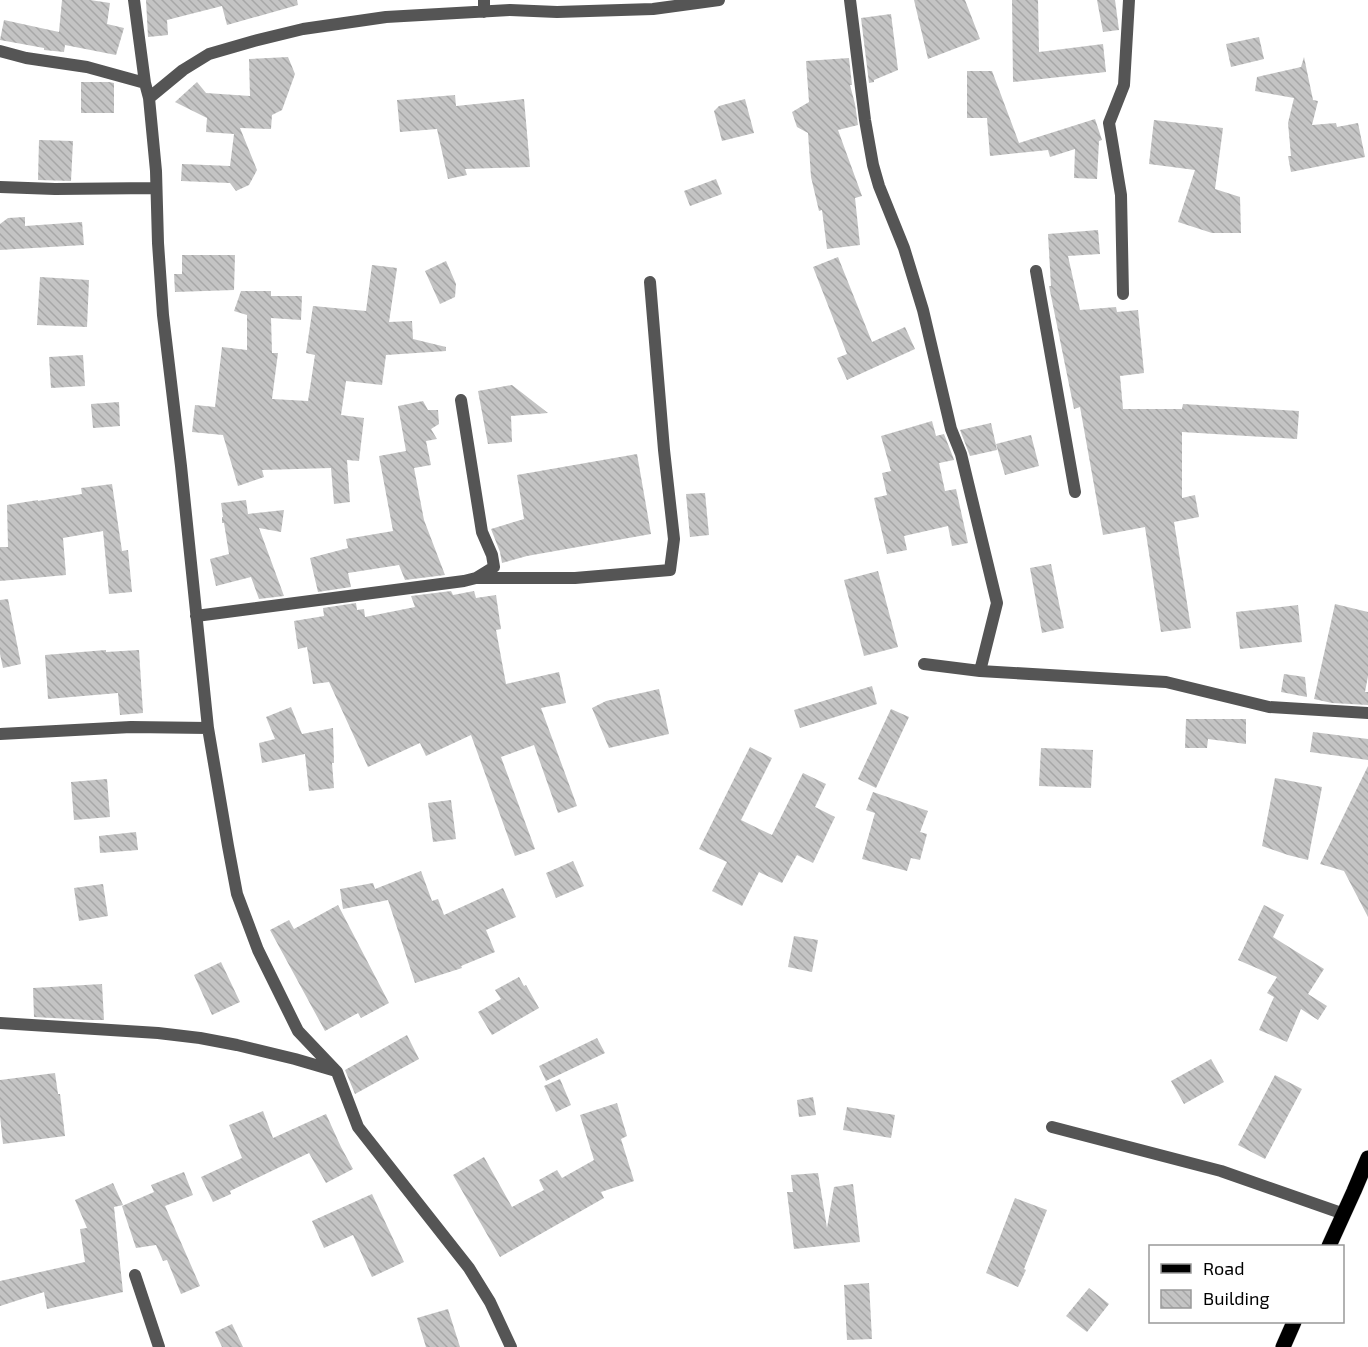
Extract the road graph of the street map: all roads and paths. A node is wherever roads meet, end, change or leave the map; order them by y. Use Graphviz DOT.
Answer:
graph roads {
  1 [pos="134,0"];
  2 [pos="719,0"];
  3 [pos="850,0"];
  4 [pos="1129,0"];
  5 [pos="484,6"];
  6 [pos="0,51"];
  7 [pos="145,83"];
  8 [pos="149,98"];
  9 [pos="0,187"];
  10 [pos="156,188"];
  11 [pos="1036,271"];
  12 [pos="650,282"];
  13 [pos="1124,294"];
  14 [pos="461,400"];
  15 [pos="1075,492"];
  16 [pos="476,578"];
  17 [pos="196,616"];
  18 [pos="924,664"];
  19 [pos="980,671"];
  20 [pos="1368,713"];
  21 [pos="208,728"];
  22 [pos="0,734"];
  23 [pos="0,1023"];
  24 [pos="338,1072"];
  25 [pos="1052,1127"];
  26 [pos="1368,1158"];
  27 [pos="1344,1214"];
  28 [pos="1329,1245"];
  29 [pos="135,1275"];
  30 [pos="1294,1323"];
  31 [pos="159,1347"];
  32 [pos="511,1347"];
  33 [pos="1283,1347"];
  1 -- 7 [label="street"];
  2 -- 5 [label="street"];
  3 -- 19 [label="street"];
  4 -- 13 [label="street"];
  5 -- 8 [label="street"];
  6 -- 7 [label="street"];
  7 -- 8 [label="street"];
  8 -- 10 [label="street"];
  9 -- 10 [label="street"];
  10 -- 17 [label="street"];
  11 -- 15 [label="street"];
  12 -- 16 [label="street"];
  14 -- 16 [label="street"];
  16 -- 17 [label="street"];
  17 -- 21 [label="street"];
  18 -- 19 [label="street"];
  19 -- 20 [label="street"];
  21 -- 22 [label="street"];
  21 -- 24 [label="street"];
  23 -- 24 [label="street"];
  24 -- 32 [label="street"];
  25 -- 27 [label="street"];
  26 -- 27 [label="main road"];
  27 -- 28 [label="main road"];
  29 -- 31 [label="street"];
  30 -- 33 [label="main road"];
}
